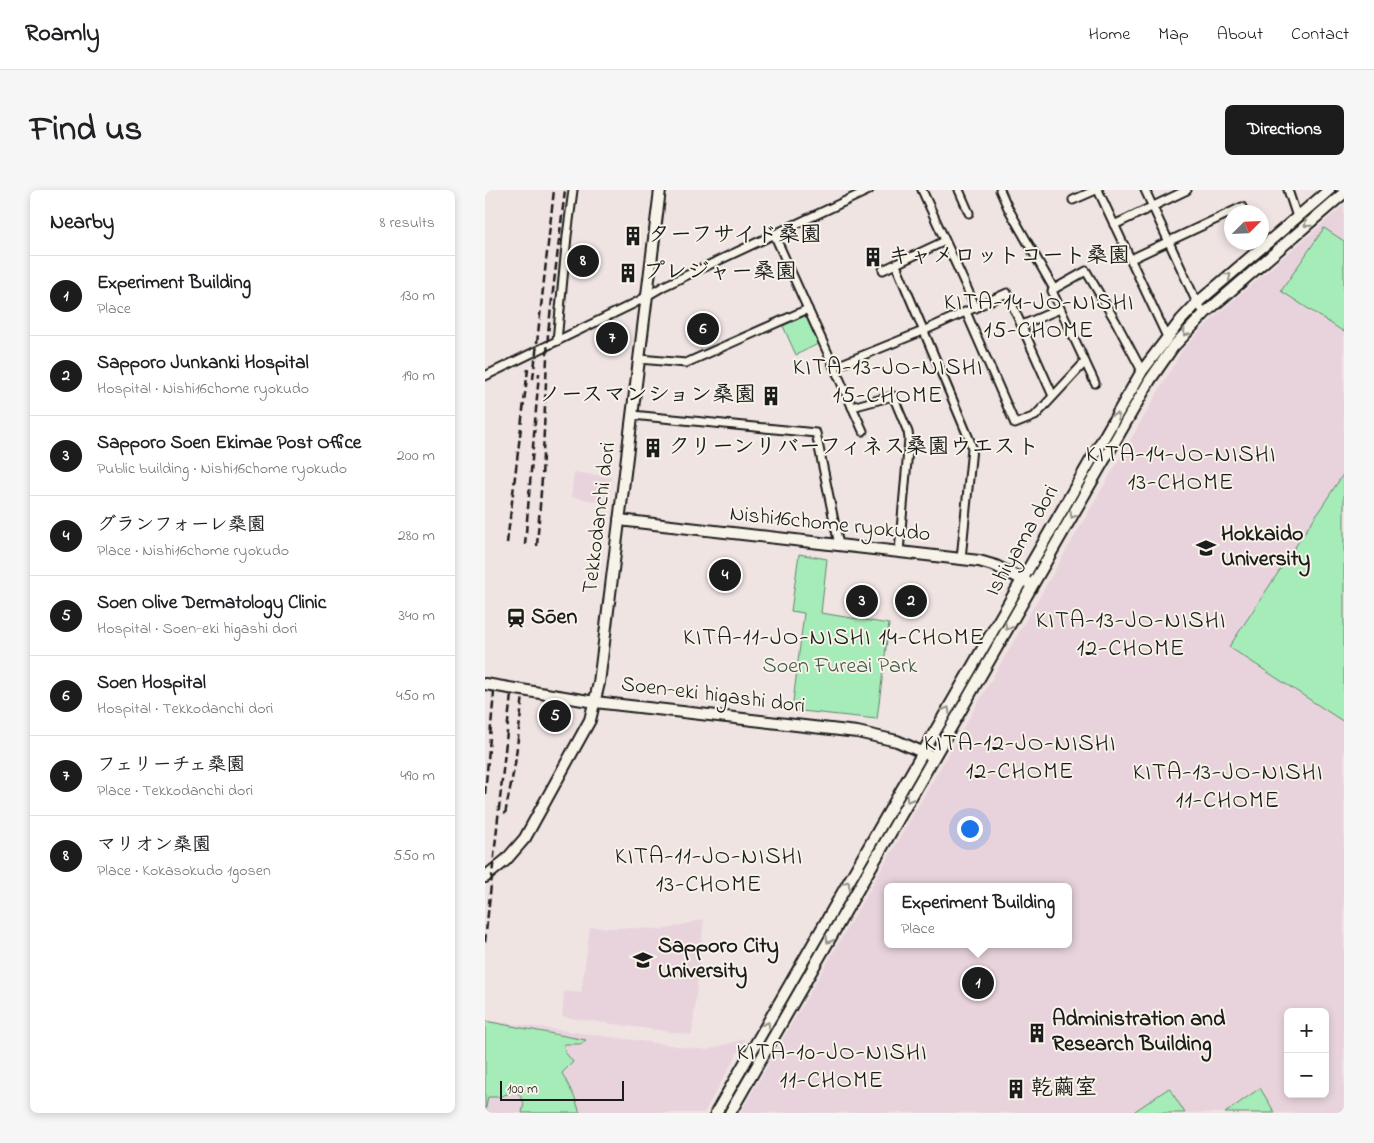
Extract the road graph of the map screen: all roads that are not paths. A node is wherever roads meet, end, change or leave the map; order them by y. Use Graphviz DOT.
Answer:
graph roads {
  1 [pos="573,190"];
  2 [pos="660,190"];
  3 [pos="869,190"];
  4 [pos="922,190"];
  5 [pos="959,190"];
  6 [pos="1000,190"];
  7 [pos="1097,190"];
  8 [pos="1145,190"];
  9 [pos="1187,190"];
  10 [pos="1288,190"];
  11 [pos="1329,190"];
  12 [pos="1344,193"];
  13 [pos="1073,200"];
  14 [pos="1153,207"];
  15 [pos="969,213"];
  16 [pos="1224,216"];
  17 [pos="1297,217"];
  18 [pos="1114,225"];
  19 [pos="775,234"];
  20 [pos="945,241"];
  21 [pos="1169,242"];
  22 [pos="1131,260"];
  23 [pos="896,265"];
  24 [pos="883,270"];
  25 [pos="1054,289"];
  26 [pos="647,296"];
  27 [pos="1197,303"];
  28 [pos="976,308"];
  29 [pos="808,309"];
  30 [pos="1060,309"];
  31 [pos="966,312"];
  32 [pos="1205,313"];
  33 [pos="1022,325"];
  34 [pos="923,331"];
  35 [pos="1167,338"];
  36 [pos="557,341"];
  37 [pos="639,359"];
  38 [pos="1085,362"];
  39 [pos="834,367"];
  40 [pos="1142,371"];
  41 [pos="485,376"];
  42 [pos="1095,383"];
  43 [pos="1053,396"];
  44 [pos="852,407"];
  45 [pos="632,415"];
  46 [pos="863,431"];
  47 [pos="619,520"];
  48 [pos="839,545"];
  49 [pos="899,552"];
  50 [pos="961,559"];
  51 [pos="1023,580"];
  52 [pos="1032,585"];
  53 [pos="485,684"];
  54 [pos="595,702"];
  55 [pos="923,752"];
  56 [pos="933,757"];
  57 [pos="485,877"];
  58 [pos="716,1113"];
  59 [pos="730,1113"];
  1 -- 36 [label="street"];
  2 -- 26 [label="main road, Tekkodanchi dori"];
  3 -- 19 [label="street"];
  4 -- 20 [label="street"];
  5 -- 15 [label="street"];
  6 -- 25 [label="street"];
  7 -- 13 [label="street"];
  7 -- 18 [label="street"];
  8 -- 14 [label="street"];
  9 -- 14 [label="street"];
  10 -- 17 [label="street"];
  11 -- 17 [label="main road, Ishiyama dori"];
  12 -- 32 [label="main road, Ishiyama dori, one-way"];
  14 -- 18 [label="street"];
  14 -- 21 [label="street"];
  16 -- 21 [label="street"];
  27 -- 17 [label="main road, Ishiyama dori, one-way"];
  18 -- 22 [label="street"];
  19 -- 26 [label="street"];
  19 -- 29 [label="street"];
  20 -- 23 [label="street"];
  20 -- 28 [label="street"];
  21 -- 22 [label="street"];
  21 -- 27 [label="street"];
  22 -- 35 [label="street"];
  23 -- 24 [label="street"];
  23 -- 34 [label="street"];
  25 -- 30 [label="street"];
  25 -- 40 [label="street"];
  26 -- 36 [label="street"];
  26 -- 37 [label="main road, Tekkodanchi dori"];
  27 -- 32 [label="street"];
  27 -- 35 [label="main road, Ishiyama dori"];
  28 -- 31 [label="street"];
  28 -- 33 [label="street"];
  29 -- 37 [label="street"];
  29 -- 39 [label="street"];
  30 -- 33 [label="street"];
  30 -- 38 [label="street"];
  31 -- 34 [label="street"];
  31 -- 43 [label="street"];
  32 -- 52 [label="main road, Ishiyama dori, one-way"];
  33 -- 43 [label="street"];
  34 -- 39 [label="street"];
  34 -- 50 [label="street"];
  35 -- 40 [label="main road, Ishiyama dori"];
  36 -- 41 [label="street"];
  37 -- 45 [label="main road, Tekkodanchi dori"];
  38 -- 42 [label="street"];
  38 -- 43 [label="street"];
  39 -- 44 [label="street"];
  51 -- 40 [label="main road, Ishiyama dori, one-way"];
  44 -- 46 [label="street"];
  44 -- 49 [label="street"];
  45 -- 47 [label="main road, Tekkodanchi dori"];
  45 -- 48 [label="street"];
  47 -- 48 [label="main road, Nishi16chome ryokudo"];
  47 -- 54 [label="main road, Tekkodanchi dori"];
  48 -- 49 [label="main road, Nishi16chome ryokudo"];
  49 -- 50 [label="main road, Nishi16chome ryokudo"];
  50 -- 51 [label="main road, Nishi16chome ryokudo"];
  51 -- 52 [label="main road, Nishi16chome ryokudo"];
  55 -- 51 [label="main road, Ishiyama dori, one-way"];
  52 -- 56 [label="main road, Ishiyama dori, one-way"];
  53 -- 54 [label="main road, Soen-eki higashi dori"];
  54 -- 55 [label="main road, Soen-eki higashi dori"];
  54 -- 57 [label="main road, Tekkodanchi dori"];
  55 -- 56 [label="main road, Soen-eki higashi dori"];
  58 -- 55 [label="main road, Ishiyama dori, one-way"];
  56 -- 59 [label="main road, Ishiyama dori, one-way"];
}
